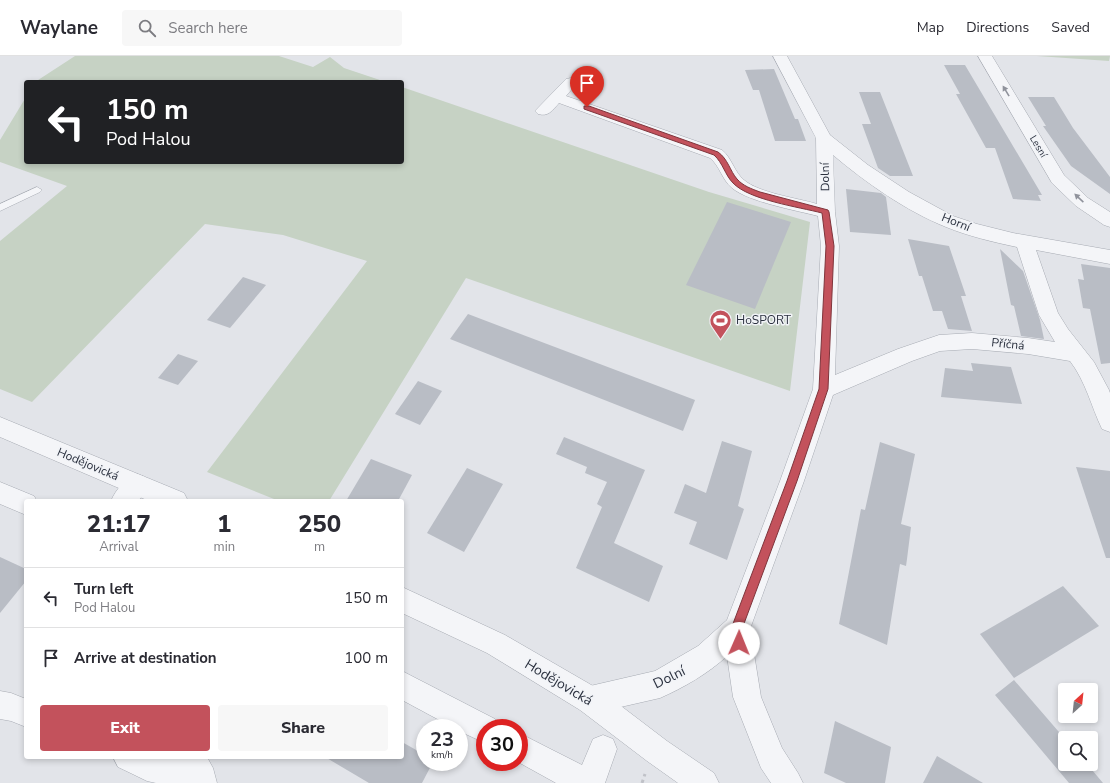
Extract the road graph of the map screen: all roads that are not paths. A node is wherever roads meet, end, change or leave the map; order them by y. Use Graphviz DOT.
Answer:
graph roads {
  1 [pos="780,56"];
  2 [pos="985,56"];
  3 [pos="571,82"];
  4 [pos="556,97"];
  5 [pos="543,111"];
  6 [pos="824,138"];
  7 [pos="38,190"];
  8 [pos="0,208"];
  9 [pos="826,212"];
  10 [pos="1110,221"];
  11 [pos="1024,241"];
  12 [pos="1110,257"];
  13 [pos="1076,354"];
  14 [pos="824,389"];
  15 [pos="1110,422"];
  16 [pos="0,428"];
  17 [pos="0,493"];
  18 [pos="130,493"];
  19 [pos="164,499"];
  20 [pos="24,503"];
  21 [pos="404,601"];
  22 [pos="737,629"];
  23 [pos="404,686"];
  24 [pos="590,700"];
  25 [pos="0,705"];
  26 [pos="24,712"];
  27 [pos="476,724"];
  28 [pos="603,749"];
  29 [pos="528,752"];
  30 [pos="132,759"];
  31 [pos="202,769"];
  32 [pos="586,783"];
  33 [pos="590,783"];
  34 [pos="704,783"];
  35 [pos="788,783"];
  1 -- 6 [label="street, Dolní"];
  10 -- 2 [label="street, Lesní, one-way"];
  3 -- 4 [label="street"];
  4 -- 5 [label="street"];
  4 -- 9 [label="street"];
  6 -- 9 [label="street, Dolní"];
  6 -- 11 [label="street, Horní"];
  7 -- 8 [label="lane"];
  9 -- 14 [label="street, Dolní"];
  11 -- 12 [label="street, Horní"];
  11 -- 13 [label="street"];
  13 -- 14 [label="street, Příčná"];
  13 -- 15 [label="street"];
  14 -- 22 [label="street, Dolní"];
  16 -- 18 [label="street, Hodějovická"];
  17 -- 20 [label="street"];
  18 -- 19 [label="street, Hodějovická"];
  21 -- 24 [label="street, Hodějovická"];
  22 -- 24 [label="street, Dolní"];
  22 -- 35 [label="street, Dolní"];
  23 -- 27 [label="street"];
  24 -- 34 [label="street, Hodějovická"];
  25 -- 26 [label="street"];
  28 -- 33 [label="street"];
  29 -- 32 [label="street"];
  30 -- 31 [label="street"];
}
